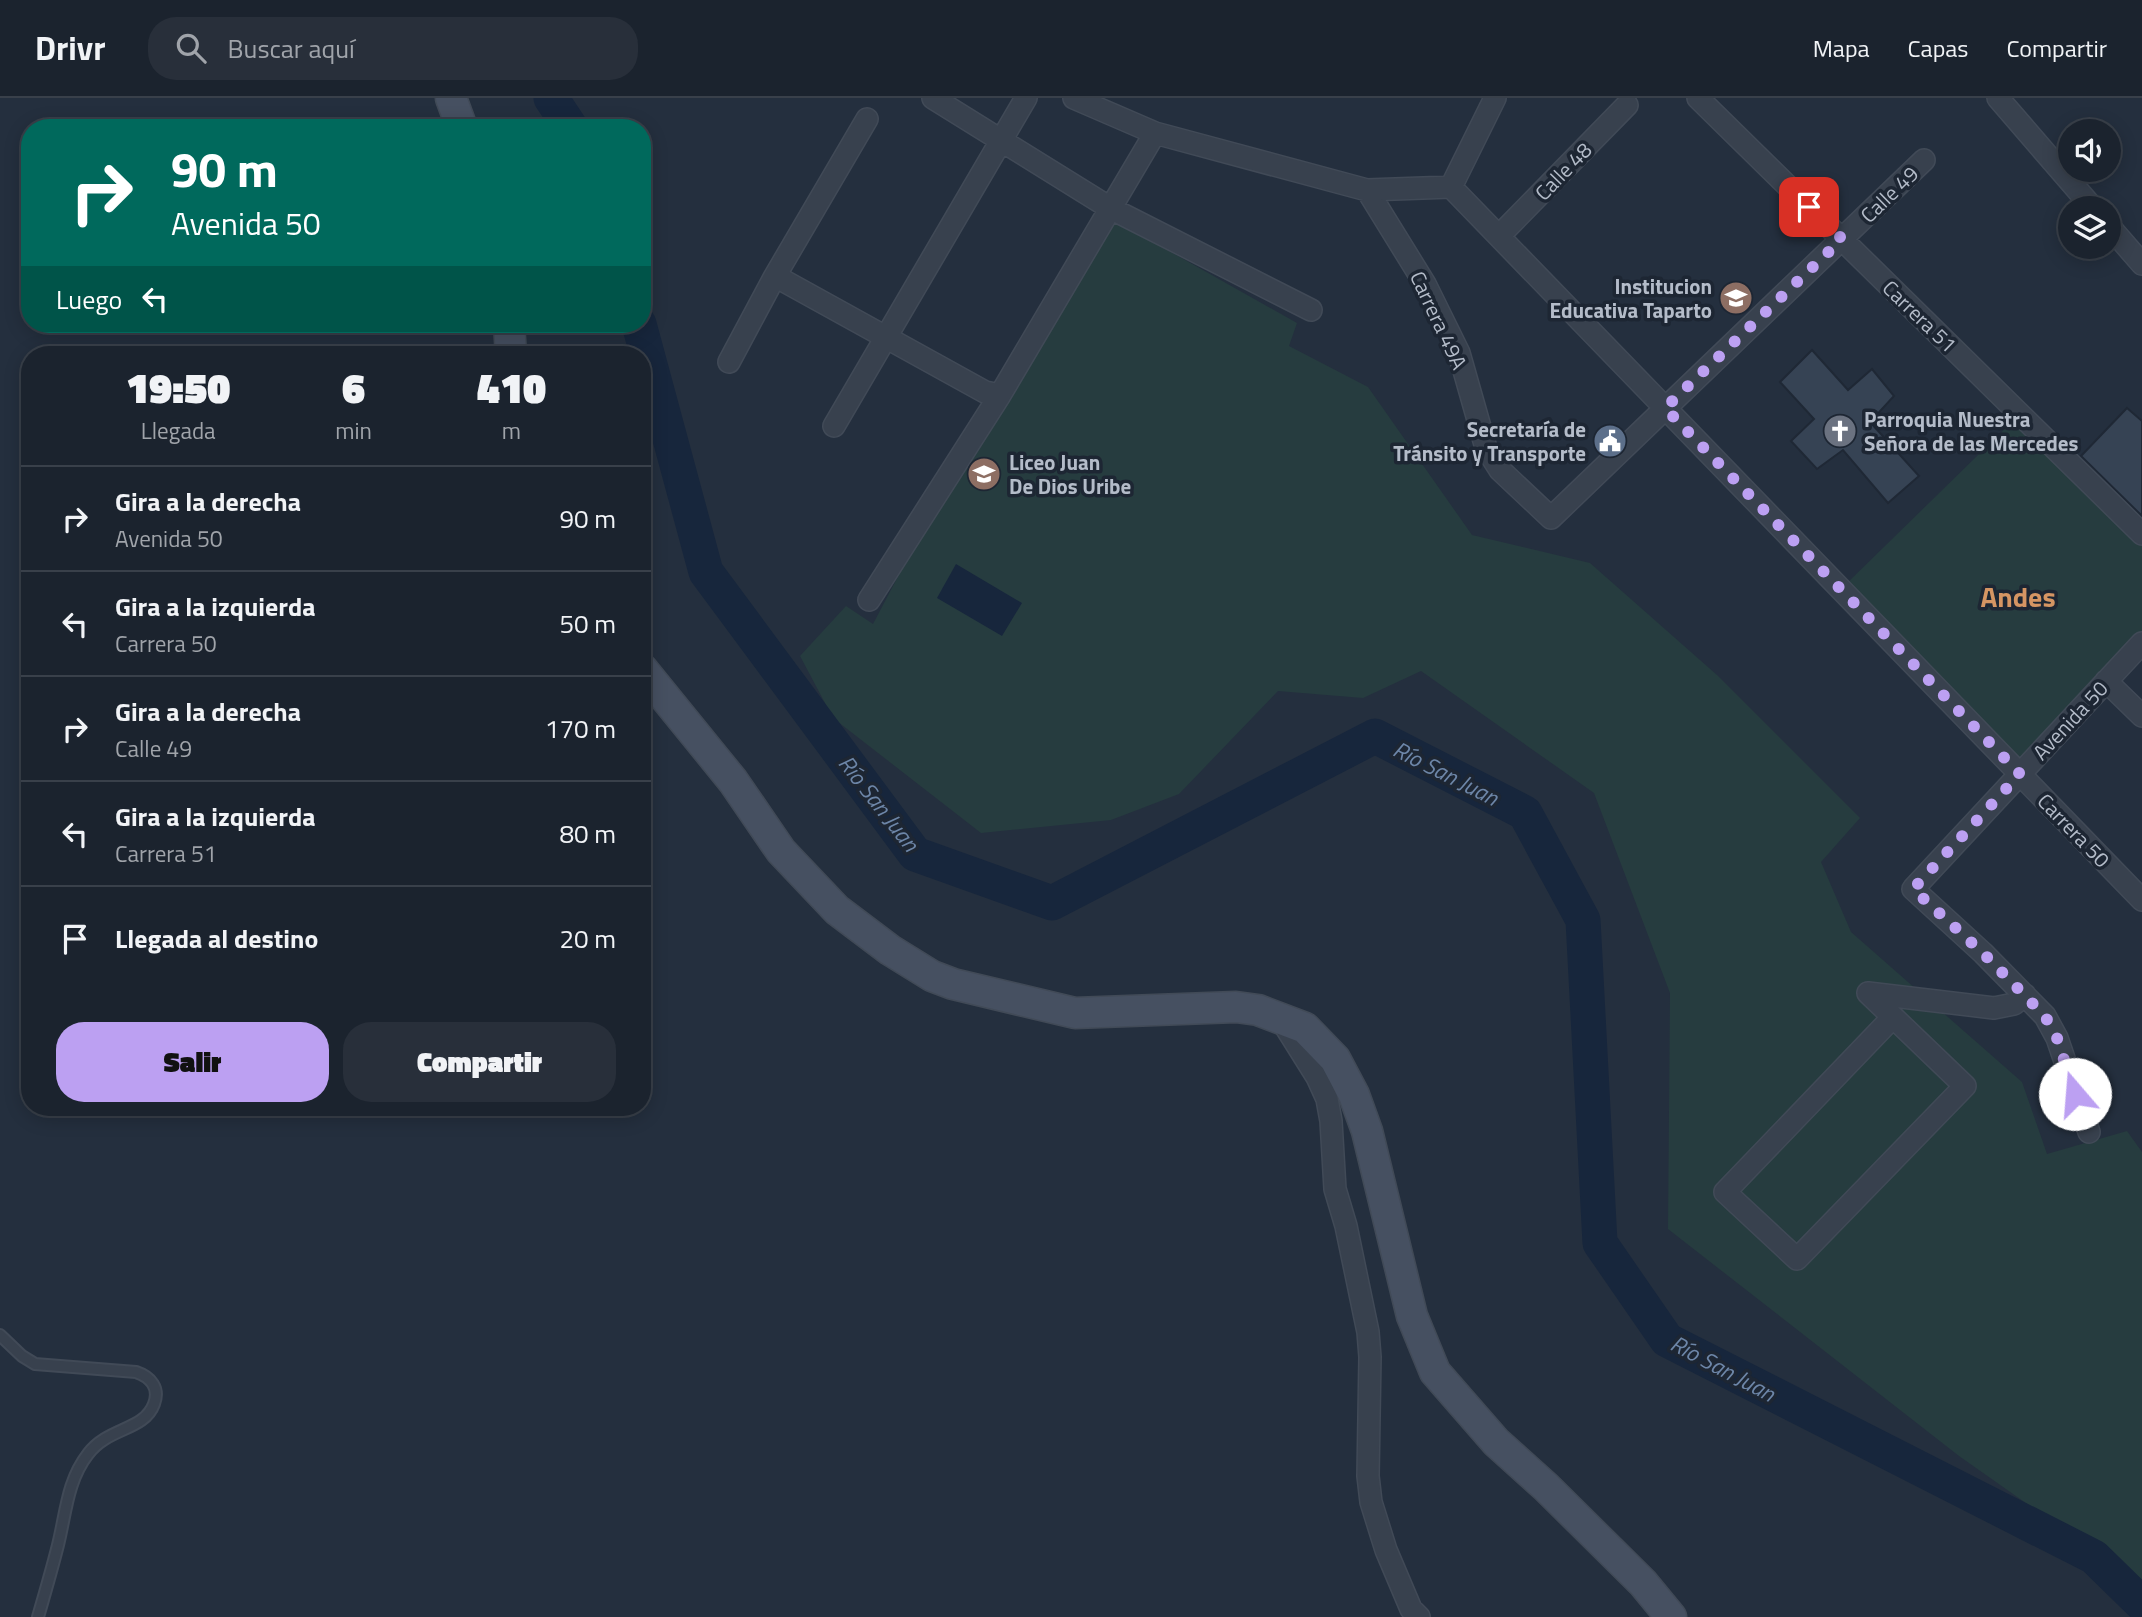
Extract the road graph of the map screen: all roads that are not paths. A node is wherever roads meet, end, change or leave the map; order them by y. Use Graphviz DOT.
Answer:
graph roads {
  1 [pos="450,98"];
  2 [pos="933,98"];
  3 [pos="1026,98"];
  4 [pos="1074,98"];
  5 [pos="1495,98"];
  6 [pos="1698,98"];
  7 [pos="1998,98"];
  8 [pos="1627,105"];
  9 [pos="458,119"];
  10 [pos="867,119"];
  11 [pos="1155,133"];
  12 [pos="1002,140"];
  13 [pos="1924,160"];
  14 [pos="1451,187"];
  15 [pos="1367,190"];
  16 [pos="2084,196"];
  17 [pos="1110,208"];
  18 [pos="1499,236"];
  19 [pos="1842,239"];
  20 [pos="2121,240"];
  21 [pos="2142,264"];
  22 [pos="775,276"];
  23 [pos="1311,310"];
  24 [pos="886,337"];
  25 [pos="729,362"];
  26 [pos="1000,395"];
  27 [pos="1665,408"];
  28 [pos="834,426"];
  29 [pos="1551,518"];
  30 [pos="2142,534"];
  31 [pos="869,600"];
  32 [pos="2142,643"];
  33 [pos="651,679"];
  34 [pos="2106,681"];
  35 [pos="2142,716"];
  36 [pos="2020,774"];
  37 [pos="2142,900"];
  38 [pos="2025,995"];
  39 [pos="1893,1017"];
  40 [pos="1280,1018"];
  41 [pos="2089,1132"];
  42 [pos="0,1335"];
  43 [pos="38,1617"];
  44 [pos="1419,1617"];
  45 [pos="1671,1617"];
  1 -- 9 [label="main road"];
  2 -- 12 [label="street"];
  3 -- 12 [label="street"];
  4 -- 11 [label="street"];
  5 -- 14 [label="street"];
  6 -- 19 [label="street, Carrera 51"];
  7 -- 16 [label="street"];
  8 -- 18 [label="street, Calle 48"];
  10 -- 22 [label="street"];
  11 -- 15 [label="street"];
  11 -- 17 [label="street"];
  12 -- 17 [label="street"];
  12 -- 24 [label="street"];
  13 -- 19 [label="street, Calle 49"];
  14 -- 15 [label="street"];
  14 -- 18 [label="street, Carrera 50"];
  15 -- 29 [label="street, Carrera 49A"];
  17 -- 23 [label="street"];
  17 -- 26 [label="street"];
  18 -- 27 [label="street, Carrera 50"];
  19 -- 27 [label="street, Calle 49"];
  19 -- 30 [label="street, Carrera 51"];
  20 -- 21 [label="street"];
  22 -- 24 [label="street"];
  22 -- 25 [label="street"];
  24 -- 26 [label="street"];
  24 -- 28 [label="street"];
  26 -- 31 [label="street"];
  27 -- 29 [label="street, Calle 49"];
  27 -- 36 [label="street, Carrera 50"];
  32 -- 34 [label="street, Avenida 50"];
  33 -- 40 [label="main road"];
  34 -- 35 [label="street"];
  34 -- 36 [label="street, Avenida 50"];
  36 -- 37 [label="street, Carrera 50"];
  36 -- 38 [label="street, Avenida 50"];
  38 -- 39 [label="street"];
  38 -- 41 [label="street"];
  39 -- 39 [label="street"];
  40 -- 44 [label="street"];
  40 -- 45 [label="main road"];
  42 -- 43 [label="lane"];
}
